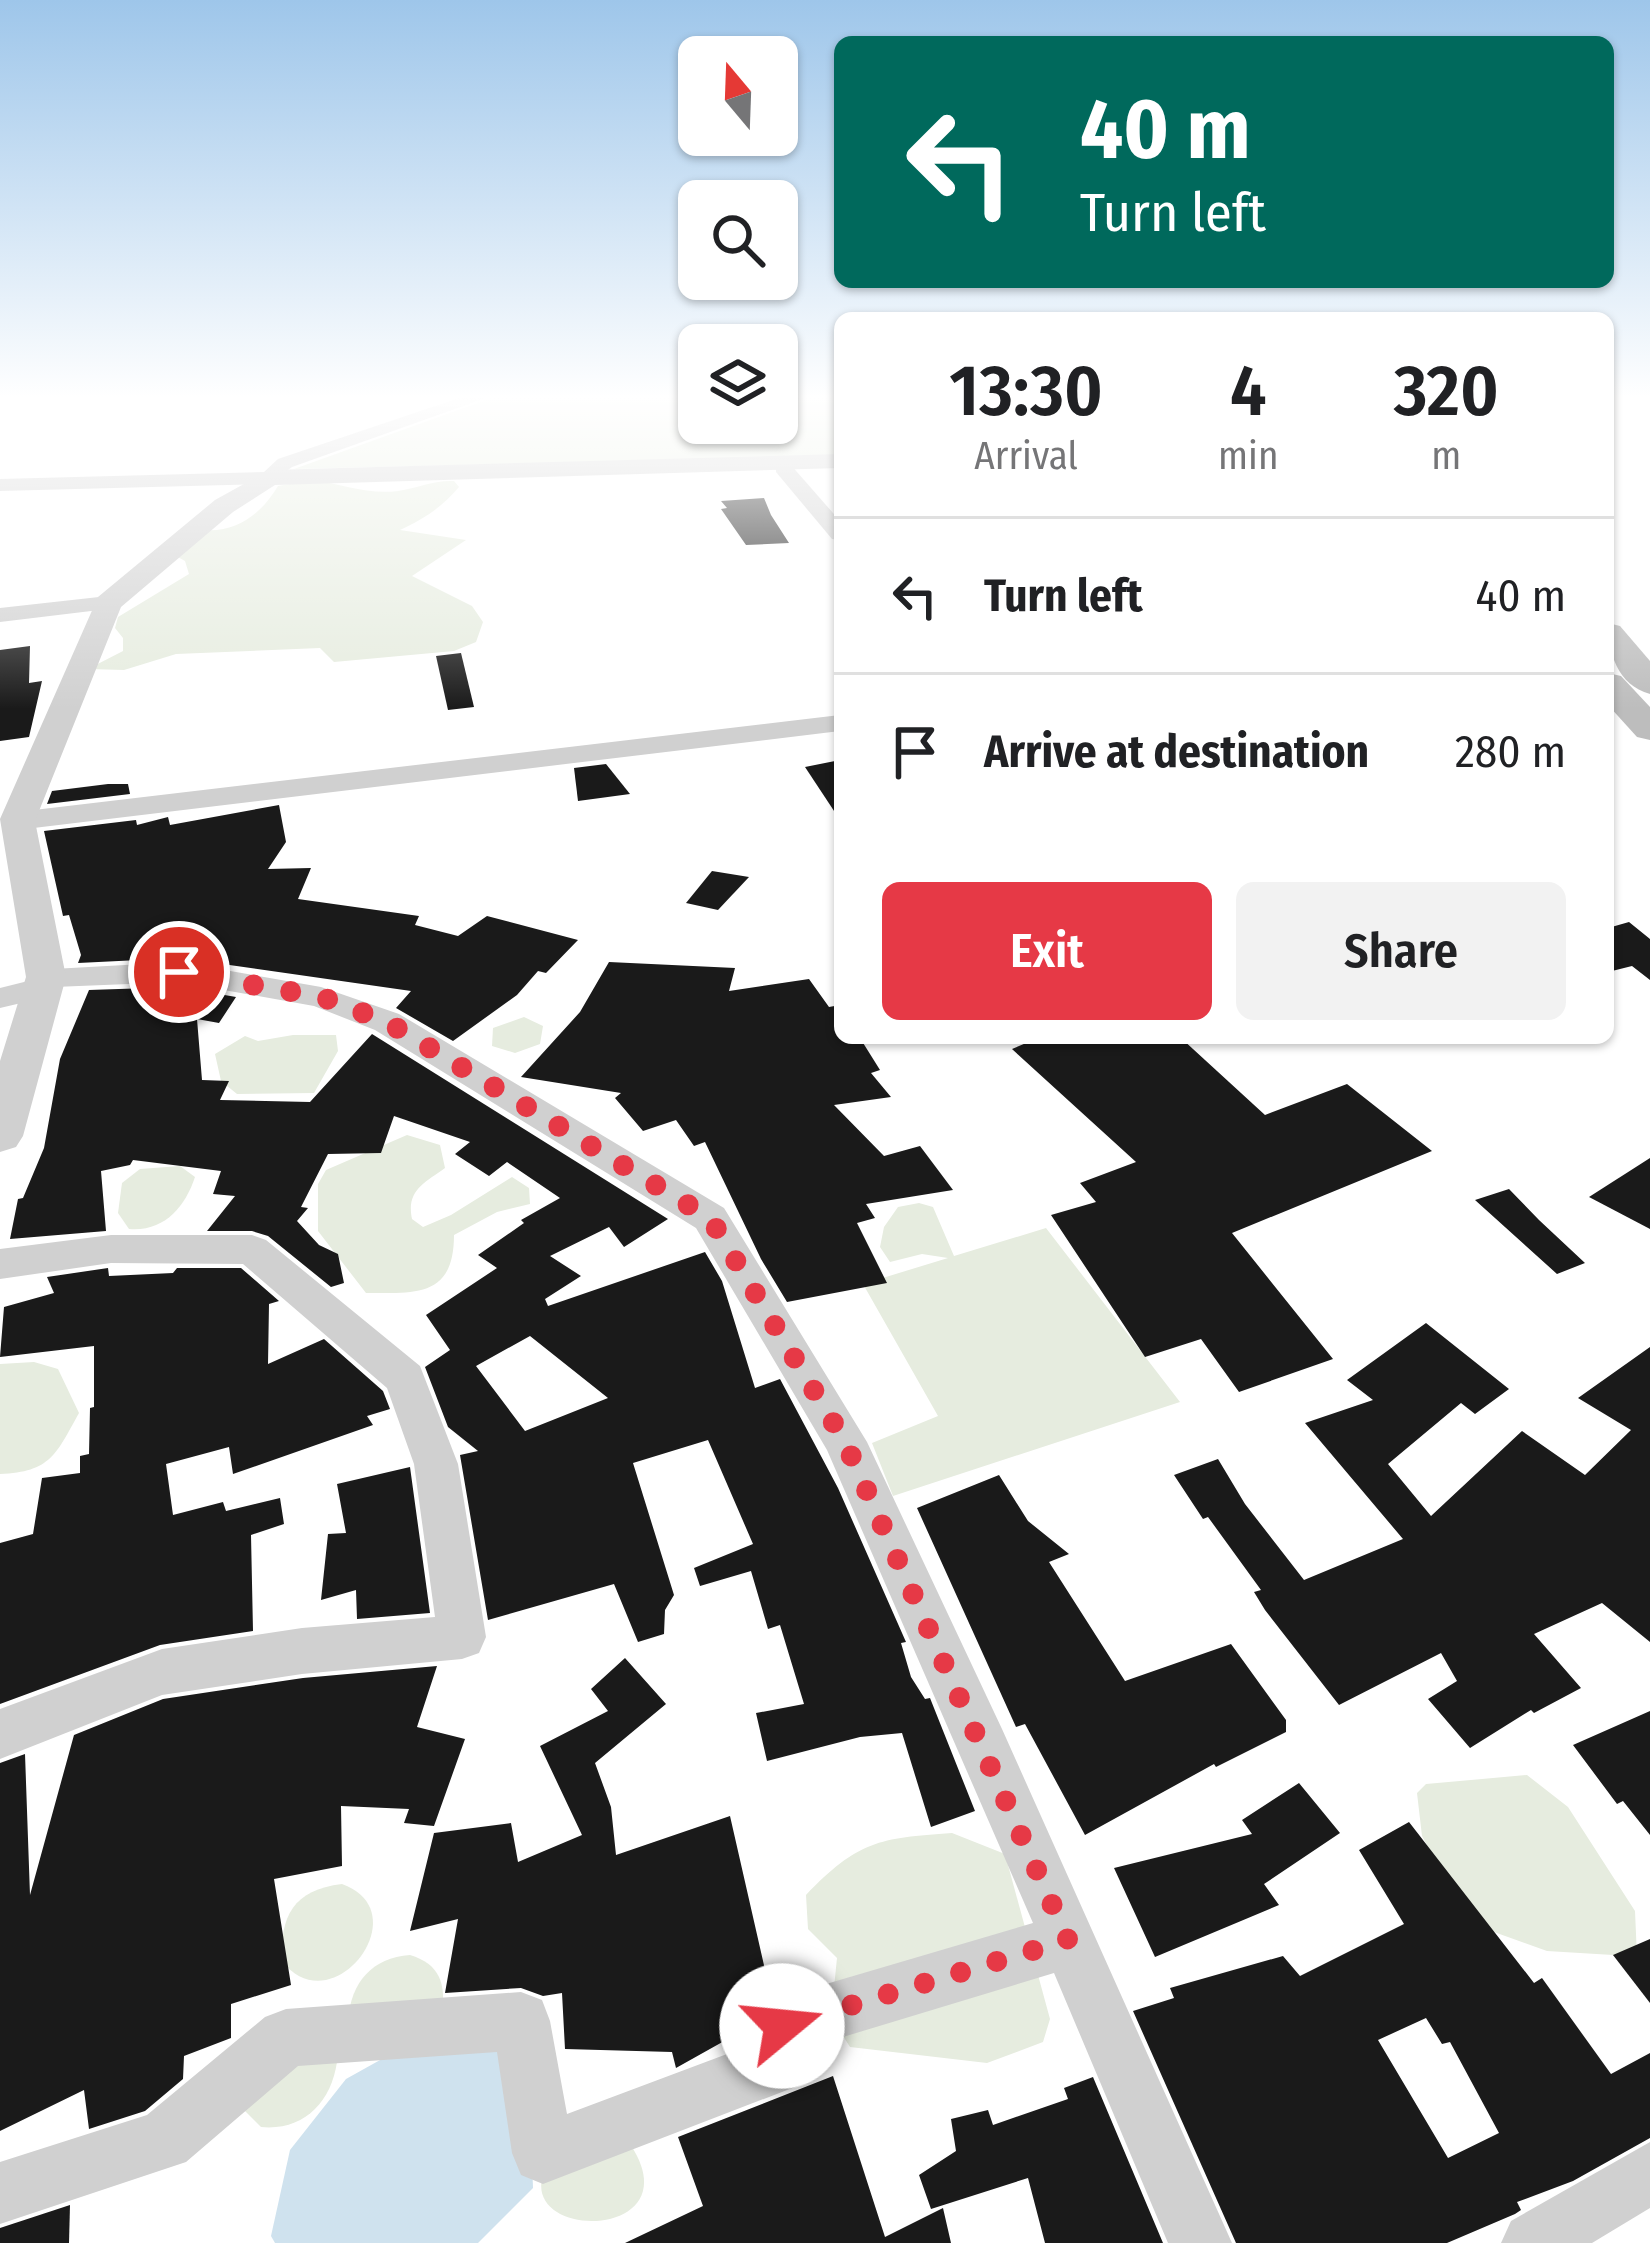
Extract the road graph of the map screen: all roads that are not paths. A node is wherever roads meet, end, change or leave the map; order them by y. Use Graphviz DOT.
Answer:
graph roads {
  1 [pos="234,500"];
  2 [pos="810,500"];
  3 [pos="834,527"];
  4 [pos="108,603"];
  5 [pos="0,615"];
  6 [pos="1614,640"];
  7 [pos="1650,683"];
  8 [pos="1614,690"];
  9 [pos="834,724"];
  10 [pos="1650,728"];
  11 [pos="17,821"];
  12 [pos="28,988"];
  13 [pos="0,1136"];
  14 [pos="0,1264"];
  15 [pos="0,1734"];
  16 [pos="1068,1940"];
  17 [pos="1650,2173"];
  18 [pos="0,2193"];
  19 [pos="1200,2243"];
  20 [pos="1532,2243"];
  1 -- 4 [label="street"];
  2 -- 3 [label="street"];
  4 -- 5 [label="street"];
  4 -- 11 [label="street"];
  6 -- 7 [label="main road"];
  8 -- 10 [label="main road"];
  9 -- 11 [label="street"];
  11 -- 12 [label="street"];
  12 -- 13 [label="street"];
  12 -- 16 [label="street"];
  14 -- 15 [label="street"];
  16 -- 18 [label="street"];
  16 -- 19 [label="street"];
  17 -- 20 [label="street"];
}
